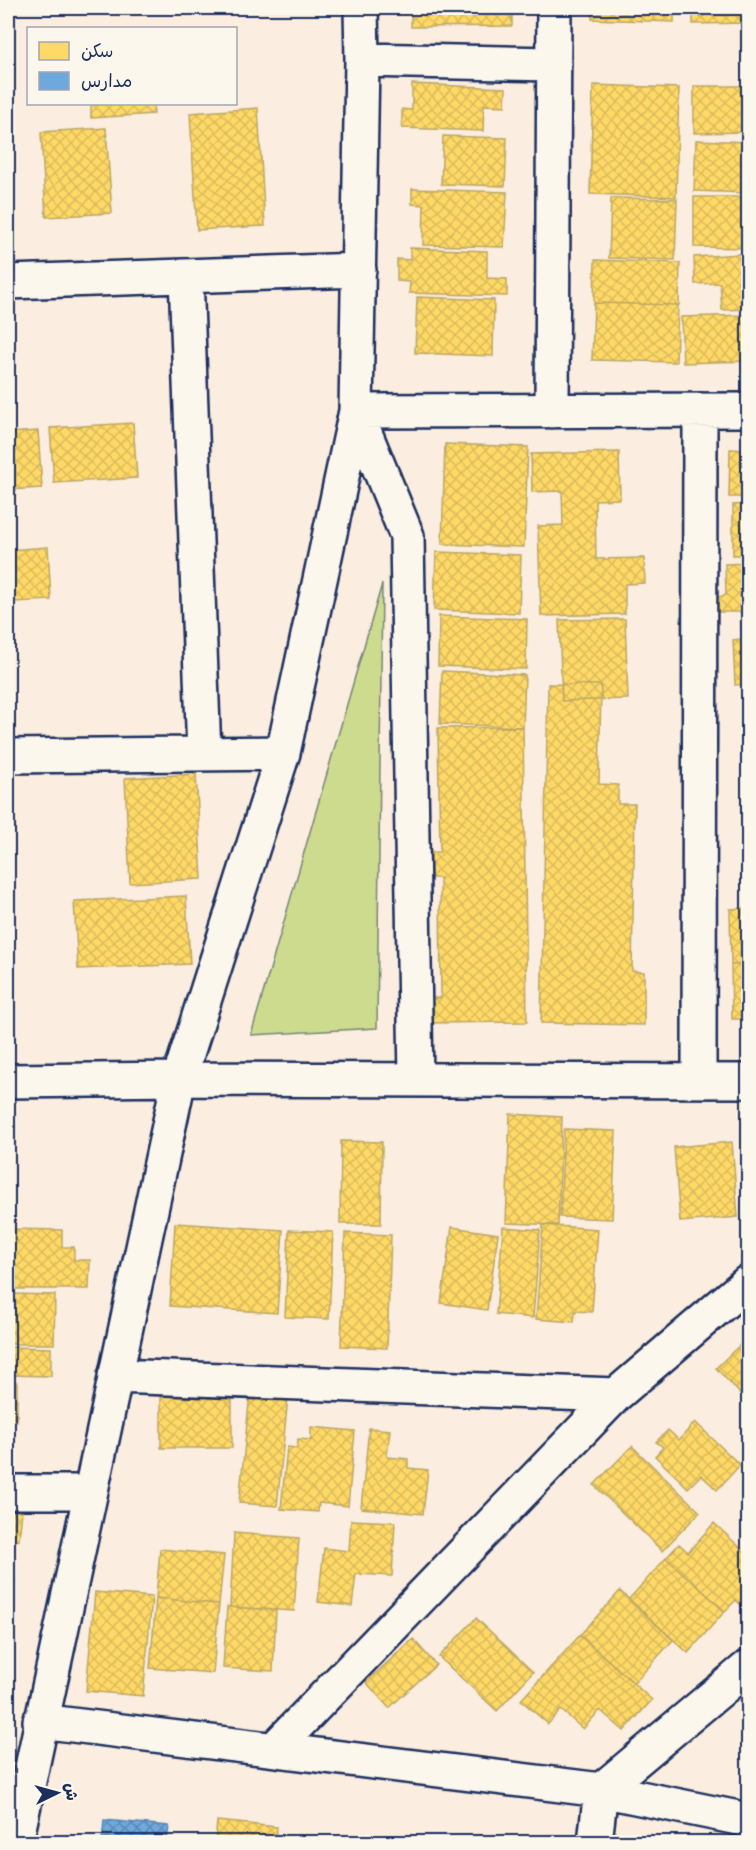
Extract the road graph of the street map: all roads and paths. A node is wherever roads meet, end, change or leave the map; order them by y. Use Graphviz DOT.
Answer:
graph roads {
  1 [pos="361,8"];
  2 [pos="554,8"];
  3 [pos="362,60"];
  4 [pos="554,64"];
  5 [pos="359,270"];
  6 [pos="186,276"];
  7 [pos="8,282"];
  8 [pos="700,410"];
  9 [pos="356,411"];
  10 [pos="552,411"];
  11 [pos="748,411"];
  12 [pos="283,753"];
  13 [pos="204,754"];
  14 [pos="8,756"];
  15 [pos="179,1079"];
  16 [pos="416,1080"];
  17 [pos="8,1081"];
  18 [pos="699,1081"];
  19 [pos="748,1081"];
  20 [pos="748,1282"];
  21 [pos="115,1376"];
  22 [pos="616,1395"];
  23 [pos="8,1492"];
  24 [pos="90,1492"];
  25 [pos="748,1667"];
  26 [pos="40,1721"];
  27 [pos="274,1749"];
  28 [pos="601,1790"];
  29 [pos="748,1820"];
  30 [pos="16,1842"];
  31 [pos="595,1842"];
  1 -- 3 [label="street"];
  2 -- 4 [label="street"];
  3 -- 4 [label="street"];
  3 -- 5 [label="street"];
  4 -- 10 [label="street"];
  5 -- 6 [label="street"];
  5 -- 9 [label="street"];
  6 -- 7 [label="street"];
  6 -- 13 [label="street"];
  8 -- 10 [label="street"];
  8 -- 11 [label="street"];
  8 -- 18 [label="street"];
  9 -- 10 [label="street"];
  9 -- 12 [label="street"];
  9 -- 16 [label="street"];
  12 -- 13 [label="street"];
  12 -- 15 [label="street"];
  13 -- 14 [label="street"];
  15 -- 16 [label="street"];
  15 -- 17 [label="street"];
  15 -- 21 [label="street"];
  16 -- 18 [label="street"];
  18 -- 19 [label="street"];
  20 -- 22 [label="street"];
  21 -- 22 [label="street"];
  21 -- 24 [label="street"];
  22 -- 27 [label="street"];
  23 -- 24 [label="street"];
  24 -- 26 [label="street"];
  25 -- 28 [label="street"];
  26 -- 27 [label="street"];
  26 -- 30 [label="street"];
  27 -- 28 [label="street"];
  28 -- 29 [label="street"];
  28 -- 31 [label="street"];
}
